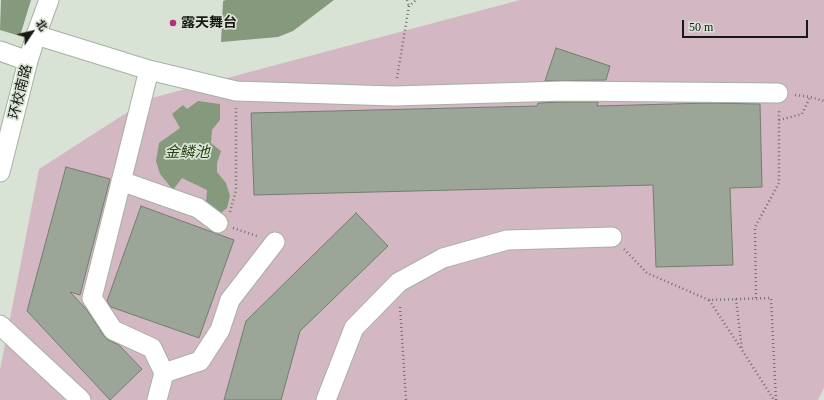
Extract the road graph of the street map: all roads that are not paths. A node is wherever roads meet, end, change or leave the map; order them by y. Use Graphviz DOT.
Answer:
graph roads {
  1 [pos="48,0"];
  2 [pos="36,36"];
  3 [pos="0,51"];
  4 [pos="28,61"];
  5 [pos="148,70"];
  6 [pos="778,93"];
  7 [pos="0,172"];
  8 [pos="121,181"];
  9 [pos="218,223"];
  10 [pos="612,237"];
  11 [pos="275,242"];
  12 [pos="0,325"];
  13 [pos="164,373"];
  14 [pos="81,400"];
  15 [pos="157,400"];
  16 [pos="326,400"];
  1 -- 2 [label="street, 环校南路"];
  2 -- 4 [label="street, 环校南路"];
  2 -- 5 [label="street"];
  3 -- 4 [label="street"];
  4 -- 7 [label="street, 环校南路"];
  5 -- 6 [label="street"];
  5 -- 8 [label="street"];
  8 -- 9 [label="street"];
  8 -- 13 [label="street"];
  10 -- 16 [label="street"];
  11 -- 13 [label="street"];
  12 -- 14 [label="street"];
  13 -- 15 [label="street"];
}
